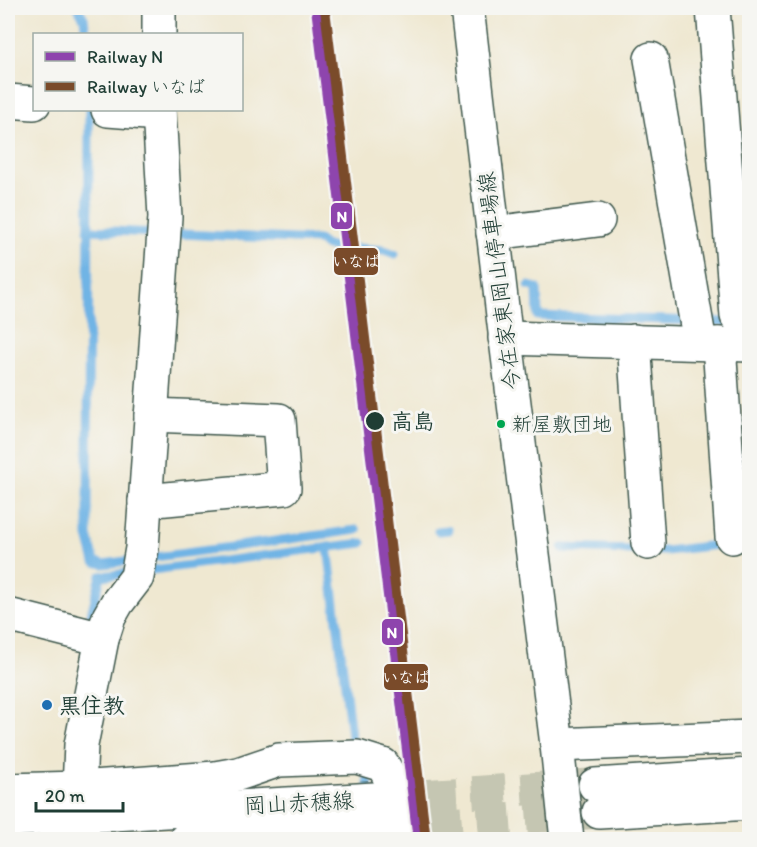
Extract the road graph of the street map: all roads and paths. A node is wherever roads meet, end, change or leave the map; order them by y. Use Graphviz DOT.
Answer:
graph roads {
  1 [pos="159,8"];
  2 [pos="467,8"];
  3 [pos="713,8"];
  4 [pos="159,33"];
  5 [pos="651,59"];
  6 [pos="8,101"];
  7 [pos="33,103"];
  8 [pos="134,111"];
  9 [pos="159,112"];
  10 [pos="598,220"];
  11 [pos="493,233"];
  12 [pos="736,316"];
  13 [pos="505,338"];
  14 [pos="634,341"];
  15 [pos="723,344"];
  16 [pos="151,415"];
  17 [pos="145,501"];
  18 [pos="732,537"];
  19 [pos="648,543"];
  20 [pos="8,615"];
  21 [pos="92,637"];
  22 [pos="750,737"];
  23 [pos="557,745"];
  24 [pos="750,775"];
  25 [pos="79,788"];
  26 [pos="8,790"];
  27 [pos="750,803"];
  28 [pos="8,820"];
  29 [pos="384,822"];
  30 [pos="185,840"];
  31 [pos="567,840"];
  1 -- 4 [label="street"];
  2 -- 11 [label="street, 今在家東岡山停車場線"];
  3 -- 12 [label="street"];
  5 -- 15 [label="street"];
  6 -- 7 [label="street"];
  8 -- 9 [label="street"];
  9 -- 16 [label="street"];
  10 -- 11 [label="street"];
  11 -- 13 [label="street, 今在家東岡山停車場線"];
  13 -- 14 [label="street"];
  13 -- 23 [label="street, 今在家東岡山停車場線"];
  14 -- 15 [label="street"];
  14 -- 19 [label="street"];
  15 -- 18 [label="street"];
  16 -- 17 [label="street"];
  16 -- 17 [label="street"];
  17 -- 21 [label="street"];
  20 -- 21 [label="street"];
  21 -- 25 [label="street"];
  22 -- 23 [label="street"];
  23 -- 31 [label="street, 今在家東岡山停車場線"];
  24 -- 27 [label="street"];
  25 -- 26 [label="street"];
  25 -- 29 [label="street"];
  28 -- 29 [label="street, 岡山赤穂線"];
  29 -- 30 [label="street, 岡山赤穂線"];
}
